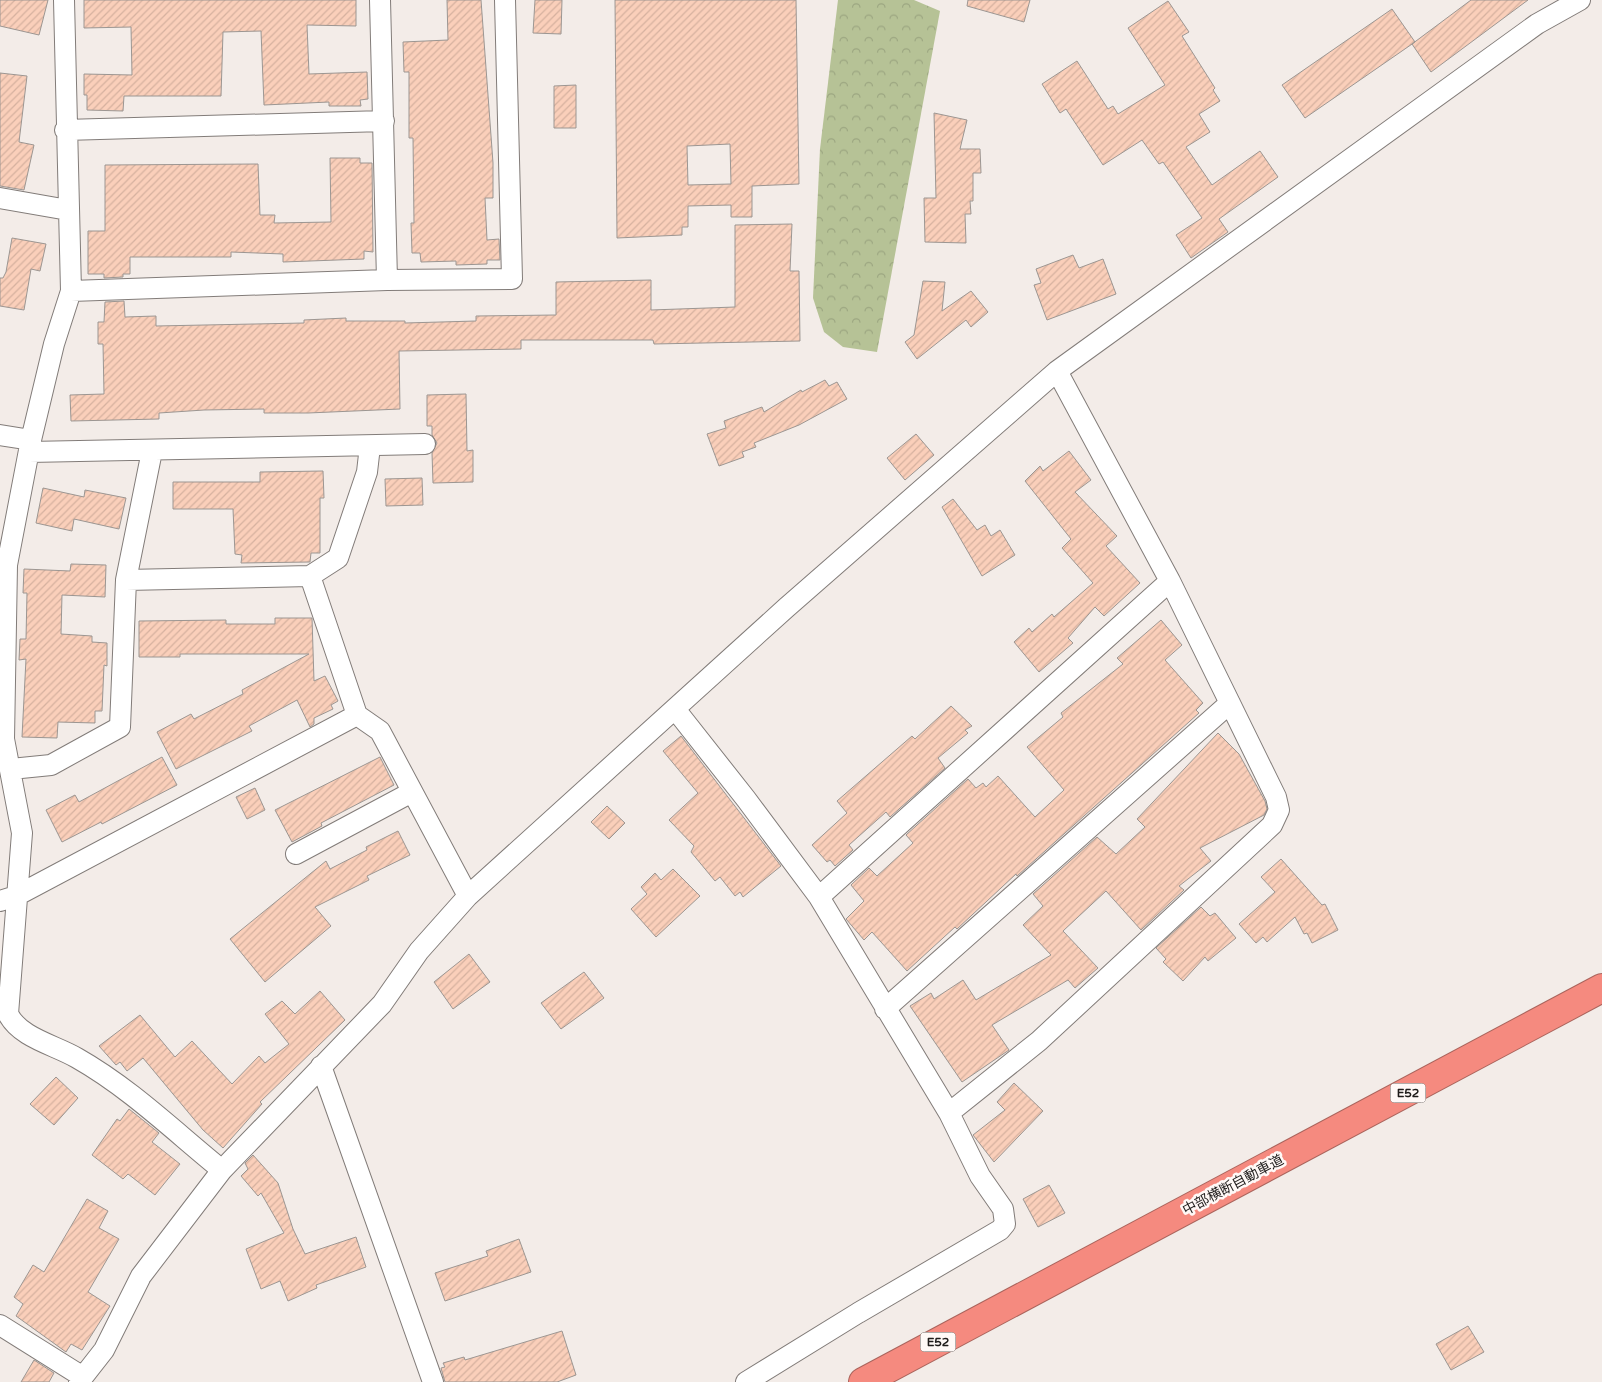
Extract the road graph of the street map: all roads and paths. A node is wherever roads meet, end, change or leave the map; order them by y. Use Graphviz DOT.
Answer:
graph roads {
  1 [pos="64,0"];
  2 [pos="380,0"];
  3 [pos="505,0"];
  4 [pos="1580,0"];
  5 [pos="384,121"];
  6 [pos="66,130"];
  7 [pos="0,198"];
  8 [pos="68,210"];
  9 [pos="387,280"];
  10 [pos="71,291"];
  11 [pos="1057,371"];
  12 [pos="0,435"];
  13 [pos="425,444"];
  14 [pos="30,446"];
  15 [pos="370,446"];
  16 [pos="152,451"];
  17 [pos="310,576"];
  18 [pos="126,580"];
  19 [pos="1170,581"];
  20 [pos="1230,703"];
  21 [pos="675,709"];
  22 [pos="357,714"];
  23 [pos="11,769"];
  24 [pos="412,792"];
  25 [pos="296,854"];
  26 [pos="468,896"];
  27 [pos="819,897"];
  28 [pos="8,899"];
  29 [pos="1602,988"];
  30 [pos="885,1009"];
  31 [pos="321,1066"];
  32 [pos="949,1113"];
  33 [pos="222,1170"];
  34 [pos="0,1326"];
  35 [pos="81,1379"];
  36 [pos="433,1382"];
  37 [pos="746,1382"];
  38 [pos="863,1382"];
  1 -- 6 [label="street"];
  2 -- 5 [label="street"];
  3 -- 9 [label="street"];
  4 -- 11 [label="street"];
  5 -- 6 [label="street"];
  5 -- 9 [label="street"];
  6 -- 8 [label="street"];
  7 -- 8 [label="street"];
  8 -- 10 [label="street"];
  9 -- 10 [label="street"];
  10 -- 14 [label="street"];
  11 -- 19 [label="street"];
  11 -- 21 [label="street"];
  12 -- 14 [label="street"];
  13 -- 15 [label="street"];
  14 -- 16 [label="street"];
  14 -- 23 [label="street"];
  15 -- 16 [label="street"];
  15 -- 17 [label="street"];
  16 -- 18 [label="street"];
  17 -- 18 [label="street"];
  17 -- 22 [label="street"];
  18 -- 23 [label="street"];
  19 -- 20 [label="street"];
  19 -- 27 [label="street"];
  20 -- 30 [label="street"];
  20 -- 32 [label="street"];
  21 -- 26 [label="street"];
  21 -- 27 [label="street"];
  22 -- 24 [label="street"];
  22 -- 28 [label="street"];
  23 -- 28 [label="street"];
  24 -- 25 [label="street"];
  24 -- 26 [label="street"];
  26 -- 31 [label="street"];
  27 -- 30 [label="street"];
  28 -- 33 [label="street"];
  29 -- 38 [label="highway, 中部横断自動車道 / E52"];
  30 -- 32 [label="street"];
  31 -- 33 [label="street"];
  31 -- 36 [label="street"];
  32 -- 37 [label="street"];
  33 -- 35 [label="street"];
  34 -- 35 [label="street"];
}
